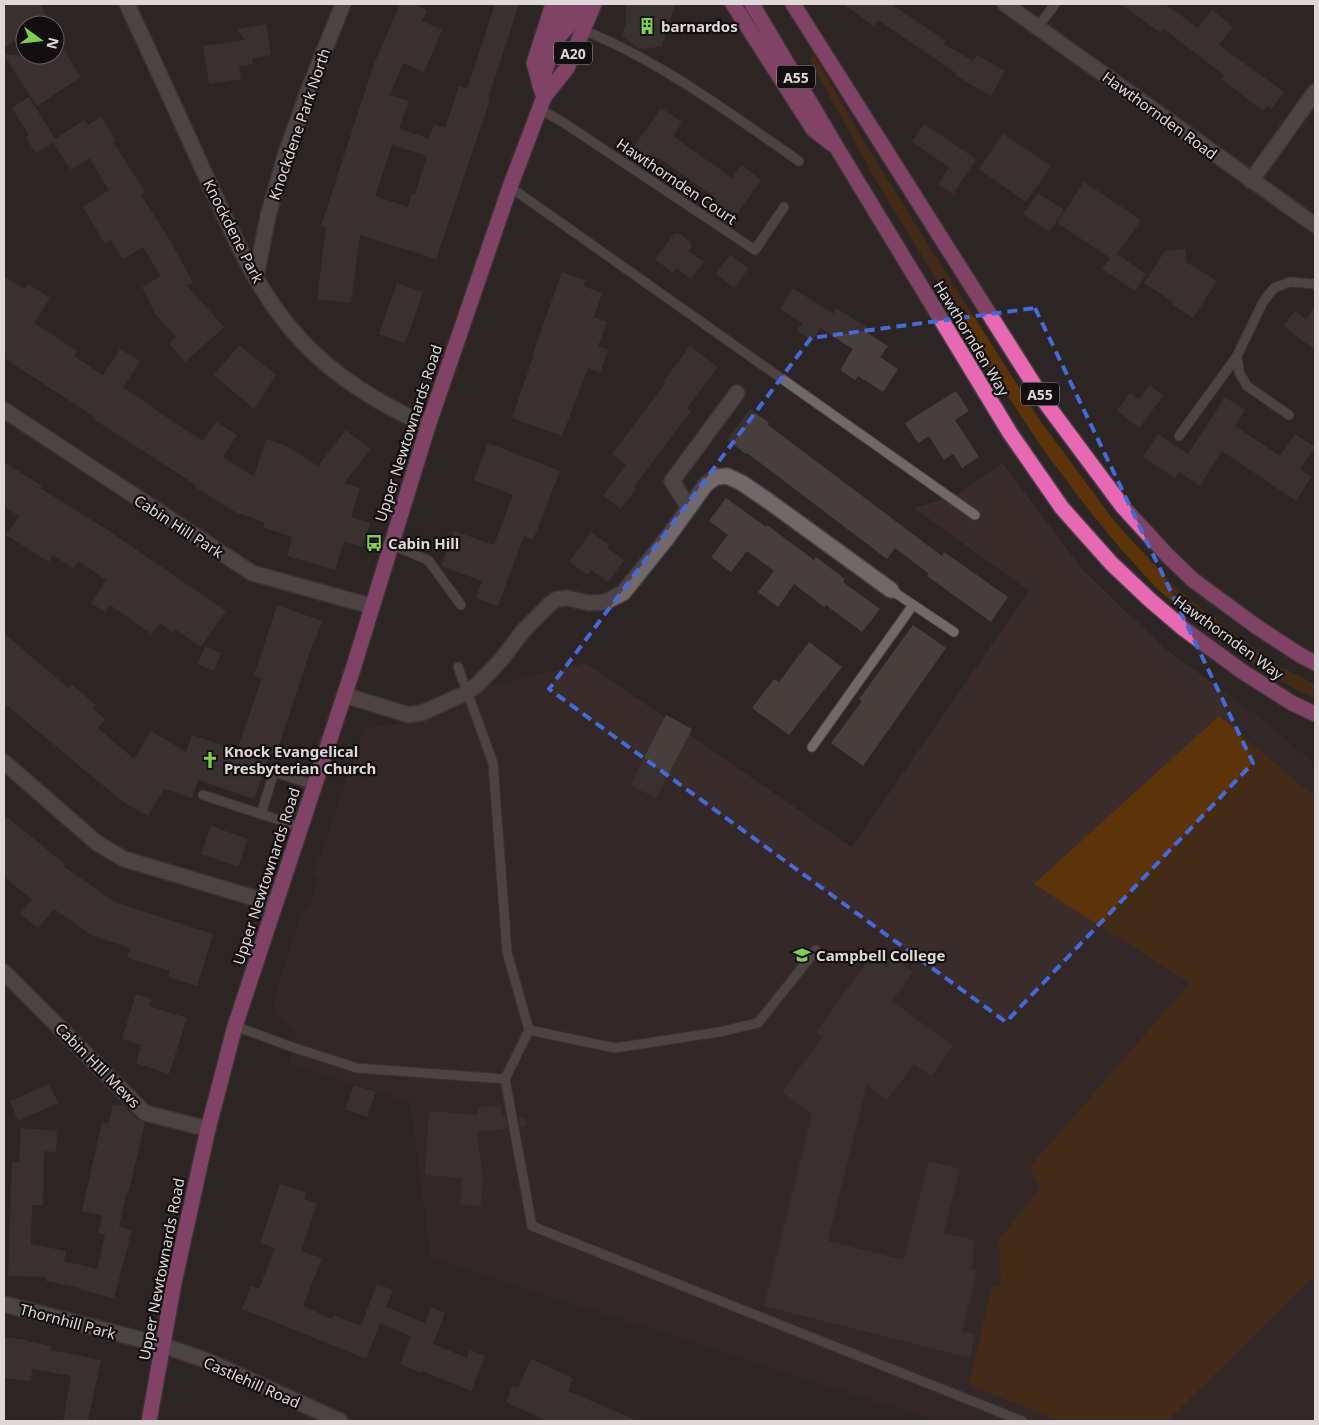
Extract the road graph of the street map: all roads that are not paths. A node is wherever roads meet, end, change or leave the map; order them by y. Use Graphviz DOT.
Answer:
graph roads {
  1 [pos="127,4"];
  2 [pos="343,4"];
  3 [pos="553,4"];
  4 [pos="564,4"];
  5 [pos="578,4"];
  6 [pos="594,4"];
  7 [pos="733,4"];
  8 [pos="1005,4"];
  9 [pos="1056,4"];
  10 [pos="753,5"];
  11 [pos="798,7"];
  12 [pos="1038,28"];
  13 [pos="583,30"];
  14 [pos="555,41"];
  15 [pos="1315,92"];
  16 [pos="541,98"];
  17 [pos="837,148"];
  18 [pos="799,161"];
  19 [pos="1251,181"];
  20 [pos="510,187"];
  21 [pos="784,207"];
  22 [pos="1315,226"];
  23 [pos="256,277"];
  24 [pos="1315,284"];
  25 [pos="1237,356"];
  26 [pos="737,393"];
  27 [pos="4,410"];
  28 [pos="1289,415"];
  29 [pos="428,426"];
  30 [pos="1179,436"];
  31 [pos="689,508"];
  32 [pos="975,516"];
  33 [pos="390,544"];
  34 [pos="891,590"];
  35 [pos="461,605"];
  36 [pos="913,605"];
  37 [pos="372,606"];
  38 [pos="954,632"];
  39 [pos="1315,663"];
  40 [pos="458,667"];
  41 [pos="467,692"];
  42 [pos="344,695"];
  43 [pos="1315,714"];
  44 [pos="812,747"];
  45 [pos="4,762"];
  46 [pos="314,785"];
  47 [pos="203,795"];
  48 [pos="261,814"];
  49 [pos="300,827"];
  50 [pos="274,904"];
  51 [pos="816,950"];
  52 [pos="4,972"];
  53 [pos="235,1026"];
  54 [pos="529,1030"];
  55 [pos="505,1079"];
  56 [pos="208,1129"];
  57 [pos="4,1304"];
  58 [pos="162,1345"];
  59 [pos="149,1421"];
  60 [pos="340,1421"];
  61 [pos="1022,1421"];
  1 -- 23 [label="street, Knockdene Park"];
  2 -- 23 [label="street, Knockdene Park North"];
  3 -- 16 [label="highway"];
  4 -- 14 [label="highway, Upper Newtownards Road / A20"];
  5 -- 14 [label="highway"];
  6 -- 13 [label="highway, Upper Newtownards Road / A20"];
  7 -- 17 [label="highway"];
  8 -- 12 [label="street, Hawthornden Road"];
  9 -- 12 [label="lane"];
  10 -- 17 [label="highway, Hawthornden Way / A55"];
  11 -- 39 [label="highway, Hawthornden Way / A55"];
  12 -- 19 [label="street, Hawthornden Road"];
  13 -- 16 [label="highway, Upper Newtownards Road / A20"];
  13 -- 18 [label="lane"];
  14 -- 16 [label="highway, Upper Newtownards Road / A20"];
  15 -- 19 [label="street"];
  16 -- 20 [label="highway, Upper Newtownards Road / A20"];
  16 -- 21 [label="lane, Hawthornden Court"];
  17 -- 43 [label="highway, Hawthornden Way / A55"];
  19 -- 22 [label="street, Hawthornden Road"];
  20 -- 29 [label="highway, Upper Newtownards Road / A20"];
  20 -- 32 [label="lane"];
  23 -- 29 [label="street, Knockdene Park"];
  24 -- 25 [label="lane"];
  25 -- 28 [label="lane"];
  25 -- 30 [label="lane"];
  26 -- 31 [label="street"];
  27 -- 37 [label="street, Cabin Hill Park"];
  29 -- 33 [label="highway, Upper Newtownards Road / A20"];
  31 -- 34 [label="street"];
  31 -- 41 [label="street"];
  33 -- 35 [label="lane"];
  33 -- 37 [label="highway, Upper Newtownards Road / A20"];
  34 -- 36 [label="lane"];
  36 -- 38 [label="lane"];
  36 -- 44 [label="lane"];
  37 -- 42 [label="highway, Upper Newtownards Road / A20"];
  40 -- 41 [label="lane"];
  41 -- 42 [label="street"];
  41 -- 54 [label="lane"];
  42 -- 46 [label="highway, Upper Newtownards Road / A20"];
  45 -- 50 [label="street"];
  46 -- 48 [label="lane"];
  46 -- 49 [label="highway, Upper Newtownards Road / A20"];
  47 -- 48 [label="lane"];
  48 -- 49 [label="lane"];
  49 -- 50 [label="highway, Upper Newtownards Road / A20"];
  50 -- 53 [label="highway, Upper Newtownards Road / A20"];
  51 -- 54 [label="lane"];
  52 -- 56 [label="street, Cabin HIll Mews"];
  53 -- 55 [label="lane"];
  53 -- 56 [label="highway, Upper Newtownards Road / A20"];
  54 -- 55 [label="lane"];
  55 -- 61 [label="lane"];
  56 -- 58 [label="highway, Upper Newtownards Road / A20"];
  57 -- 58 [label="street, Thornhill Park"];
  58 -- 59 [label="highway, Upper Newtownards Road / A20"];
  58 -- 60 [label="street, Castlehill Road"];
}
